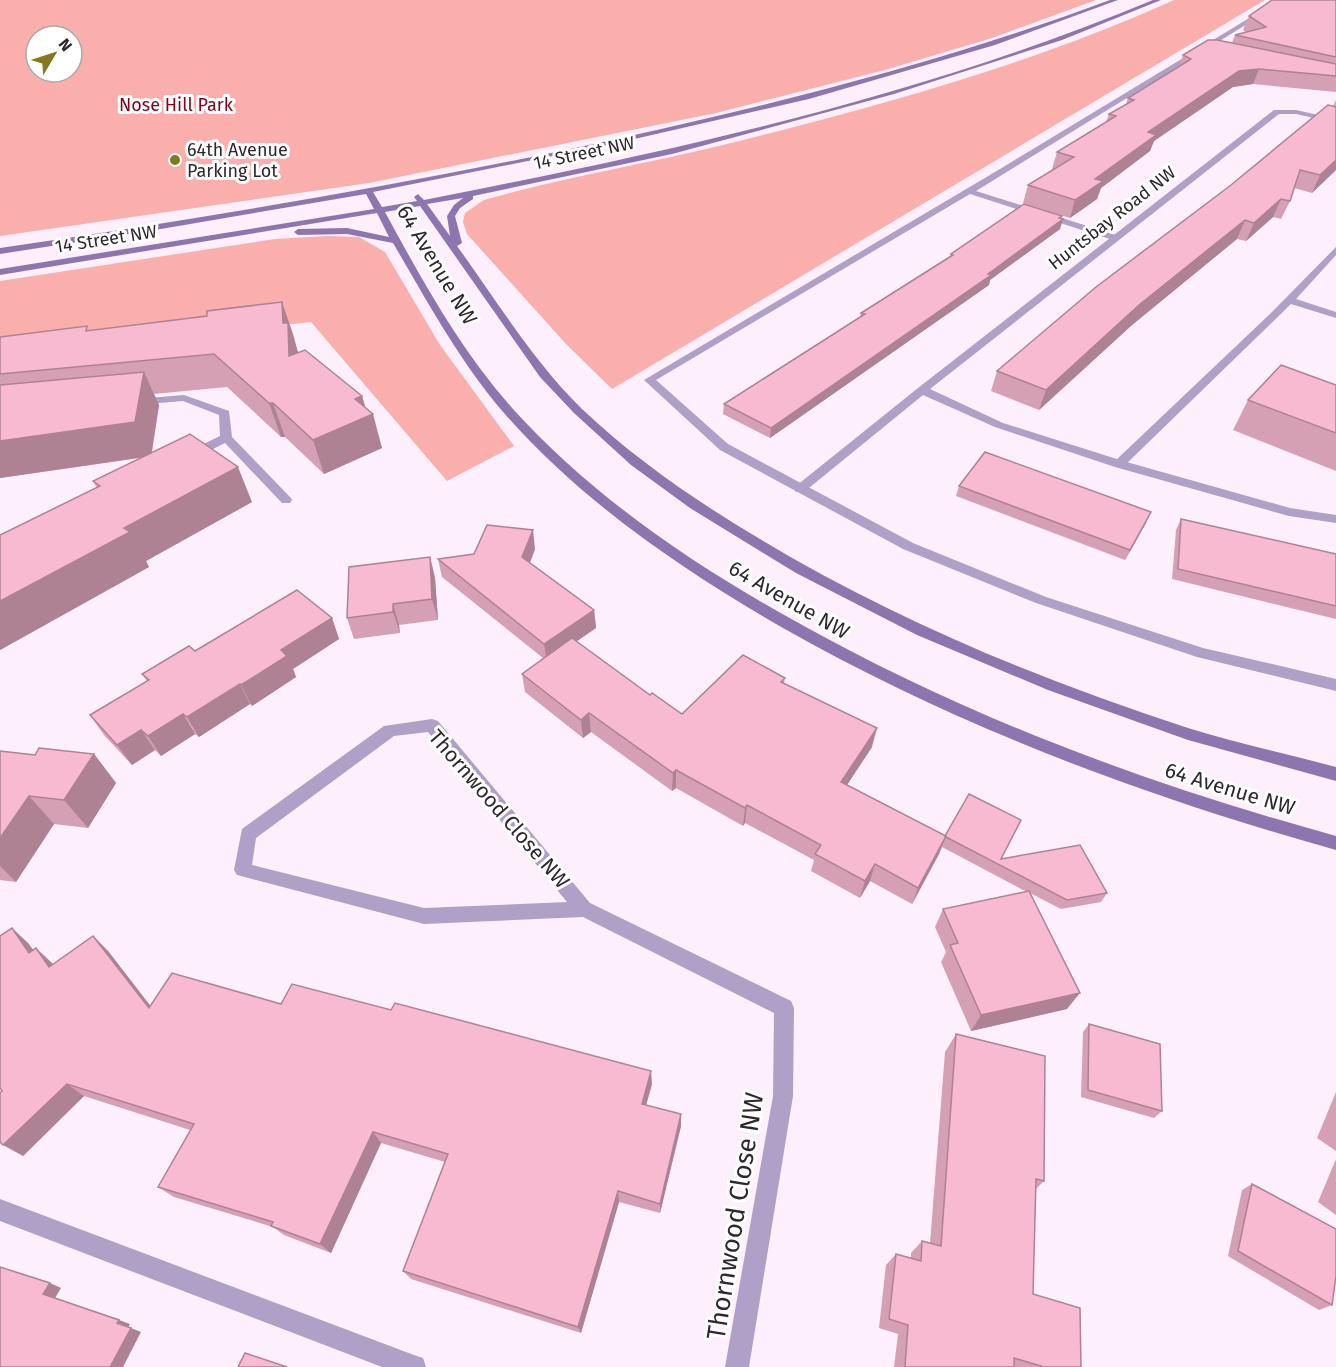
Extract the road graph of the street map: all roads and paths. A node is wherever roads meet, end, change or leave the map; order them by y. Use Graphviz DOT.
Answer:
graph roads {
  1 [pos="1115,0"];
  2 [pos="1158,0"];
  3 [pos="1282,0"];
  4 [pos="1201,48"];
  5 [pos="1212,51"];
  6 [pos="1336,121"];
  7 [pos="409,184"];
  8 [pos="488,190"];
  9 [pos="368,191"];
  10 [pos="968,192"];
  11 [pos="422,202"];
  12 [pos="380,210"];
  13 [pos="1116,238"];
  14 [pos="396,241"];
  15 [pos="1336,250"];
  16 [pos="0,251"];
  17 [pos="126,253"];
  18 [pos="463,260"];
  19 [pos="0,272"];
  20 [pos="1289,300"];
  21 [pos="1336,315"];
  22 [pos="922,390"];
  23 [pos="127,403"];
  24 [pos="226,438"];
  25 [pos="175,464"];
  26 [pos="1119,464"];
  27 [pos="800,489"];
  28 [pos="286,500"];
  29 [pos="1336,519"];
  30 [pos="1336,685"];
  31 [pos="1336,774"];
  32 [pos="1336,843"];
  33 [pos="584,909"];
  34 [pos="0,1210"];
  35 [pos="414,1367"];
  36 [pos="737,1367"];
  1 -- 7 [label="main road, 14 Street NW"];
  2 -- 8 [label="main road, 14 Street NW"];
  3 -- 4 [label="street"];
  4 -- 5 [label="street"];
  4 -- 10 [label="street"];
  6 -- 13 [label="street, Huntsbay Road NW"];
  7 -- 9 [label="main road, 14 Street NW"];
  7 -- 11 [label="main road, 64 Avenue NW"];
  8 -- 11 [label="main road, 14 Street NW"];
  8 -- 18 [label="main road"];
  9 -- 12 [label="main road, 64 Avenue NW"];
  9 -- 16 [label="main road, 14 Street NW"];
  10 -- 13 [label="street"];
  10 -- 27 [label="street"];
  11 -- 12 [label="main road, 14 Street NW"];
  11 -- 18 [label="main road, 64 Avenue NW"];
  12 -- 14 [label="main road, 64 Avenue NW"];
  12 -- 17 [label="main road, 14 Street NW"];
  13 -- 22 [label="street, Huntsbay Road NW"];
  14 -- 17 [label="main road"];
  14 -- 32 [label="main road, 64 Avenue NW"];
  15 -- 20 [label="street"];
  17 -- 19 [label="main road, 14 Street NW"];
  18 -- 31 [label="main road, 64 Avenue NW"];
  20 -- 21 [label="street"];
  20 -- 26 [label="street"];
  22 -- 26 [label="street"];
  22 -- 27 [label="street, Huntsbay Road NW"];
  23 -- 24 [label="street"];
  24 -- 25 [label="street"];
  24 -- 28 [label="street"];
  26 -- 29 [label="street"];
  27 -- 30 [label="street"];
  33 -- 33 [label="street, Thornwood Close NW"];
  33 -- 36 [label="street, Thornwood Close NW"];
  34 -- 35 [label="street"];
}
